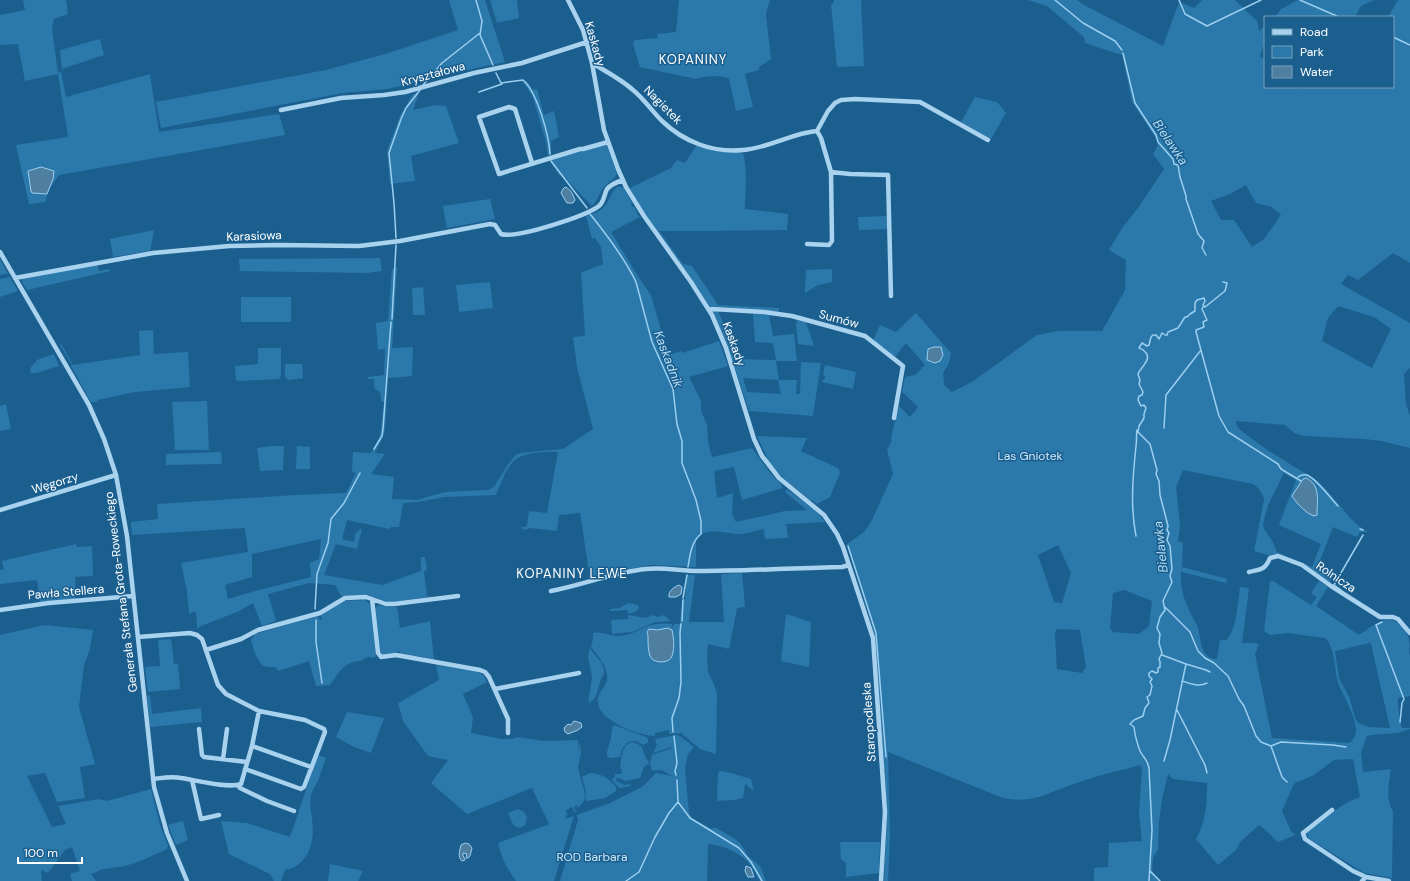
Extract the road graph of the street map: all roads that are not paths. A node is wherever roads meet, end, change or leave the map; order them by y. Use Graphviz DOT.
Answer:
graph roads {
  1 [pos="568,0"];
  2 [pos="587,42"];
  3 [pos="592,64"];
  4 [pos="281,110"];
  5 [pos="817,130"];
  6 [pos="988,140"];
  7 [pos="608,142"];
  8 [pos="532,163"];
  9 [pos="831,172"];
  10 [pos="623,180"];
  11 [pos="807,244"];
  12 [pos="0,252"];
  13 [pos="15,278"];
  14 [pos="891,296"];
  15 [pos="709,310"];
  16 [pos="894,418"];
  17 [pos="116,475"];
  18 [pos="0,510"];
  19 [pos="843,547"];
  20 [pos="849,565"];
  21 [pos="1249,572"];
  22 [pos="551,591"];
  23 [pos="134,596"];
  24 [pos="458,596"];
  25 [pos="372,599"];
  26 [pos="0,610"];
  27 [pos="1410,633"];
  28 [pos="138,637"];
  29 [pos="206,650"];
  30 [pos="579,672"];
  31 [pos="495,690"];
  32 [pos="259,711"];
  33 [pos="199,729"];
  34 [pos="227,729"];
  35 [pos="508,733"];
  36 [pos="252,746"];
  37 [pos="223,759"];
  38 [pos="247,762"];
  39 [pos="311,767"];
  40 [pos="246,769"];
  41 [pos="153,779"];
  42 [pos="192,780"];
  43 [pos="238,786"];
  44 [pos="1332,810"];
  45 [pos="294,811"];
  46 [pos="219,815"];
  47 [pos="1364,879"];
  48 [pos="187,881"];
  49 [pos="881,881"];
  50 [pos="1389,881"];
  1 -- 2 [label="street, Kaskady"];
  2 -- 3 [label="street, Kaskady"];
  2 -- 4 [label="street, Kryształowa"];
  3 -- 5 [label="street, Nagietek"];
  3 -- 7 [label="street, Kaskady"];
  5 -- 6 [label="street"];
  5 -- 9 [label="street"];
  7 -- 8 [label="street"];
  7 -- 10 [label="street, Kaskady"];
  8 -- 8 [label="street"];
  9 -- 11 [label="street"];
  9 -- 14 [label="street"];
  10 -- 13 [label="street, Karasiowa"];
  10 -- 15 [label="street, Kaskady"];
  12 -- 13 [label="street, Generała Stefana Grota-Roweckiego"];
  13 -- 17 [label="street, Generała Stefana Grota-Roweckiego"];
  15 -- 16 [label="street, Sumów"];
  15 -- 19 [label="street, Kaskady"];
  17 -- 18 [label="street, Węgorzy"];
  17 -- 23 [label="street, Generała Stefana Grota-Roweckiego"];
  19 -- 20 [label="street, Staropodleska"];
  20 -- 22 [label="street"];
  20 -- 49 [label="street, Staropodleska"];
  21 -- 27 [label="street, Rolnicza"];
  23 -- 26 [label="street, Pawła Stellera"];
  23 -- 28 [label="street, Generała Stefana Grota-Roweckiego"];
  24 -- 25 [label="street"];
  25 -- 29 [label="street"];
  25 -- 31 [label="street"];
  28 -- 29 [label="street"];
  28 -- 41 [label="street, Generała Stefana Grota-Roweckiego"];
  29 -- 32 [label="street"];
  30 -- 31 [label="street"];
  31 -- 35 [label="street"];
  32 -- 36 [label="street"];
  32 -- 39 [label="street"];
  33 -- 37 [label="street"];
  34 -- 37 [label="street"];
  36 -- 38 [label="street"];
  36 -- 39 [label="street"];
  37 -- 38 [label="street"];
  38 -- 40 [label="street"];
  39 -- 40 [label="street"];
  40 -- 43 [label="street"];
  41 -- 42 [label="street"];
  41 -- 48 [label="street, Generała Stefana Grota-Roweckiego"];
  42 -- 43 [label="street"];
  42 -- 46 [label="street"];
  43 -- 45 [label="street"];
  44 -- 47 [label="street"];
  47 -- 50 [label="street"];
}
